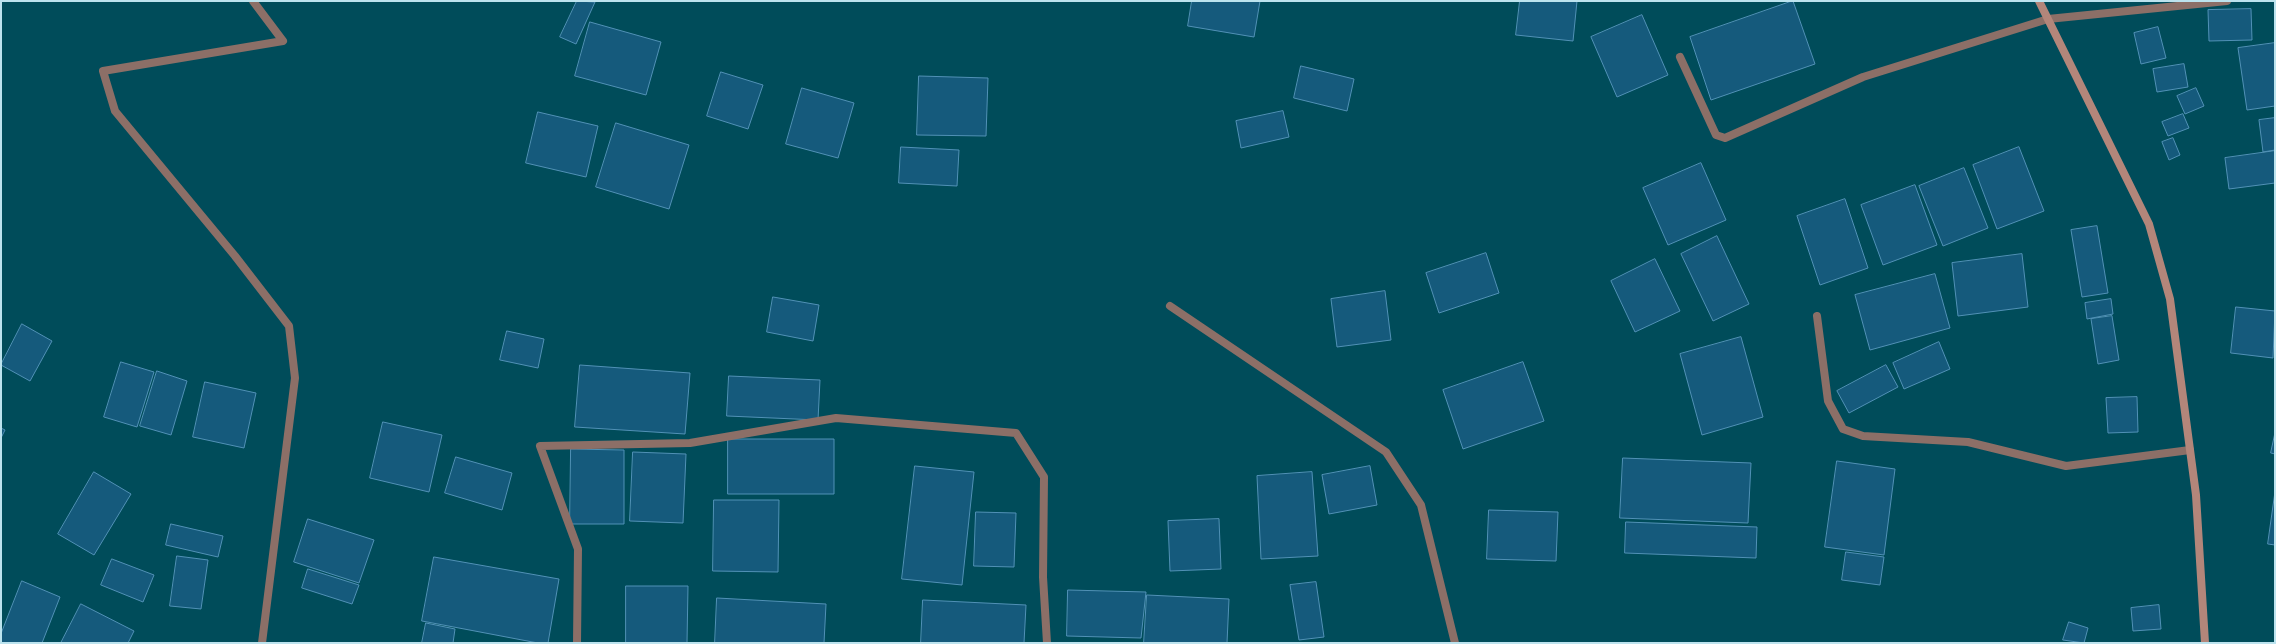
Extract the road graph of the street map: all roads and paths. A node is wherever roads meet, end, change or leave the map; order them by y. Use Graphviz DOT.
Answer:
graph roads {
  1 [pos="253,1"];
  2 [pos="2039,1"];
  3 [pos="2227,1"];
  4 [pos="2048,18"];
  5 [pos="1680,58"];
  6 [pos="1170,306"];
  7 [pos="1817,316"];
  8 [pos="2190,450"];
  9 [pos="262,643"];
  10 [pos="577,643"];
  11 [pos="1047,643"];
  12 [pos="1455,643"];
  13 [pos="2205,643"];
  1 -- 9 [label="street"];
  2 -- 4 [label="street"];
  3 -- 4 [label="street"];
  4 -- 5 [label="street"];
  4 -- 8 [label="street"];
  6 -- 12 [label="street"];
  7 -- 8 [label="street"];
  8 -- 13 [label="street"];
  10 -- 11 [label="street"];
}
